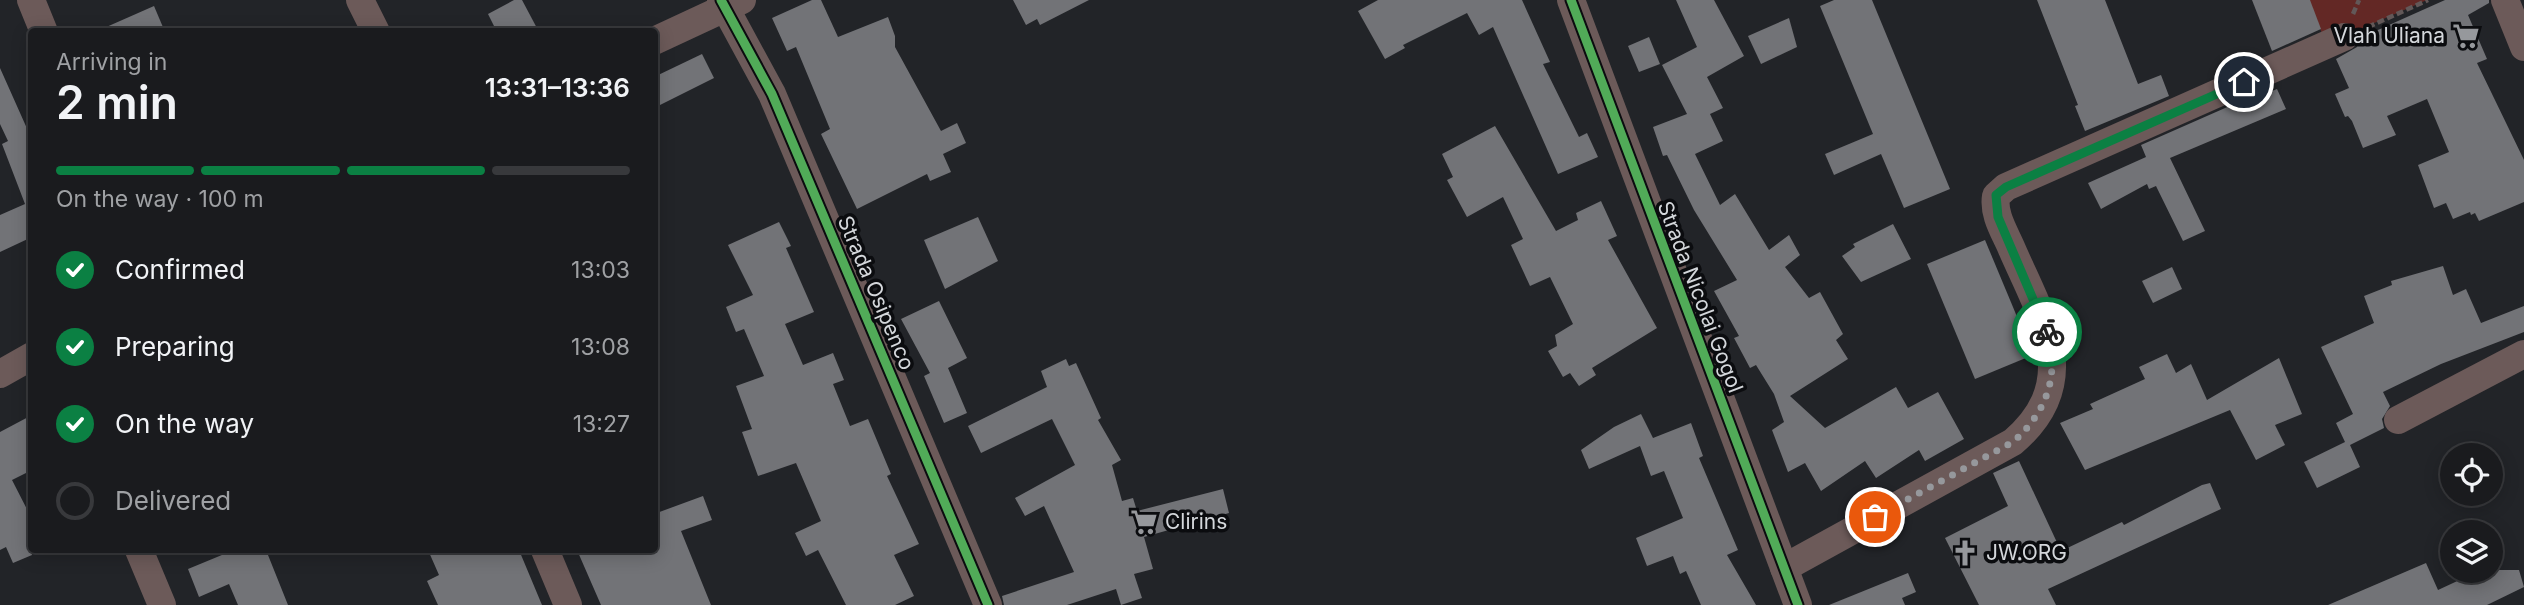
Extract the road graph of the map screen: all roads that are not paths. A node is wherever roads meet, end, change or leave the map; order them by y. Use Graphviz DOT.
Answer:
graph roads {
  1 [pos="31,0"];
  2 [pos="360,0"];
  3 [pos="1571,0"];
  4 [pos="2505,0"];
  5 [pos="730,3"];
  6 [pos="42,28"];
  7 [pos="374,28"];
  8 [pos="2344,37"];
  9 [pos="658,39"];
  10 [pos="2524,47"];
  11 [pos="2524,354"];
  12 [pos="28,358"];
  13 [pos="0,374"];
  14 [pos="2398,420"];
  15 [pos="140,553"];
  16 [pos="546,553"];
  17 [pos="1784,568"];
  18 [pos="162,605"];
  19 [pos="568,605"];
  20 [pos="988,605"];
  21 [pos="1798,605"];
  1 -- 6 [label="street"];
  2 -- 7 [label="street"];
  3 -- 17 [label="street, Strada Nicolai Gogol"];
  4 -- 10 [label="street"];
  5 -- 9 [label="street"];
  5 -- 20 [label="street, Strada Osipenco"];
  8 -- 17 [label="street"];
  11 -- 14 [label="street"];
  12 -- 13 [label="street"];
  15 -- 18 [label="street"];
  16 -- 19 [label="street"];
  17 -- 21 [label="street, Strada Nicolai Gogol"];
}
